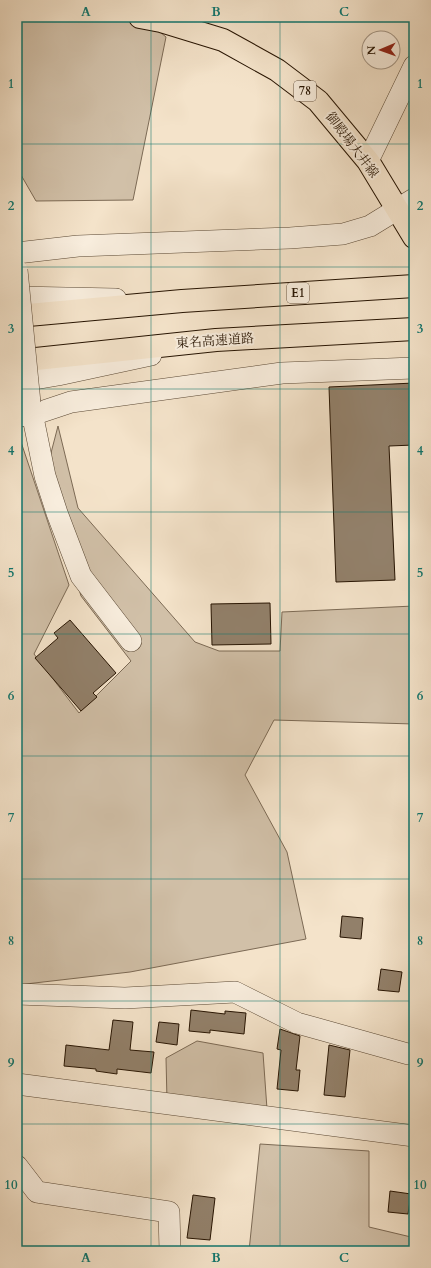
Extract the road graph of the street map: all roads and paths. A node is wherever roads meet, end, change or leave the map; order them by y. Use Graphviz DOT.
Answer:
graph roads {
  1 [pos="140,17"];
  2 [pos="414,66"];
  3 [pos="368,161"];
  4 [pos="405,205"];
  5 [pos="414,237"];
  6 [pos="17,253"];
  7 [pos="17,270"];
  8 [pos="414,286"];
  9 [pos="17,297"];
  10 [pos="182,301"];
  11 [pos="17,316"];
  12 [pos="414,329"];
  13 [pos="216,340"];
  14 [pos="17,361"];
  15 [pos="414,368"];
  16 [pos="17,382"];
  17 [pos="26,411"];
  18 [pos="131,641"];
  19 [pos="17,994"];
  20 [pos="408,1054"];
  21 [pos="17,1084"];
  22 [pos="414,1136"];
  23 [pos="17,1166"];
  24 [pos="170,1251"];
  1 -- 3 [label="main road, 御殿場大井線 / 78"];
  2 -- 3 [label="street"];
  3 -- 4 [label="main road, 御殿場大井線 / 78"];
  4 -- 5 [label="main road, 御殿場大井線 / 78"];
  4 -- 6 [label="street"];
  7 -- 17 [label="street, bridge"];
  8 -- 10 [label="main road, E1"];
  9 -- 10 [label="street"];
  10 -- 11 [label="main road, E1"];
  12 -- 13 [label="main road, 東名高速道路"];
  13 -- 14 [label="main road, 東名高速道路"];
  13 -- 16 [label="street"];
  15 -- 17 [label="street"];
  17 -- 18 [label="street"];
  19 -- 20 [label="street"];
  21 -- 22 [label="street"];
  23 -- 24 [label="street"];
}
